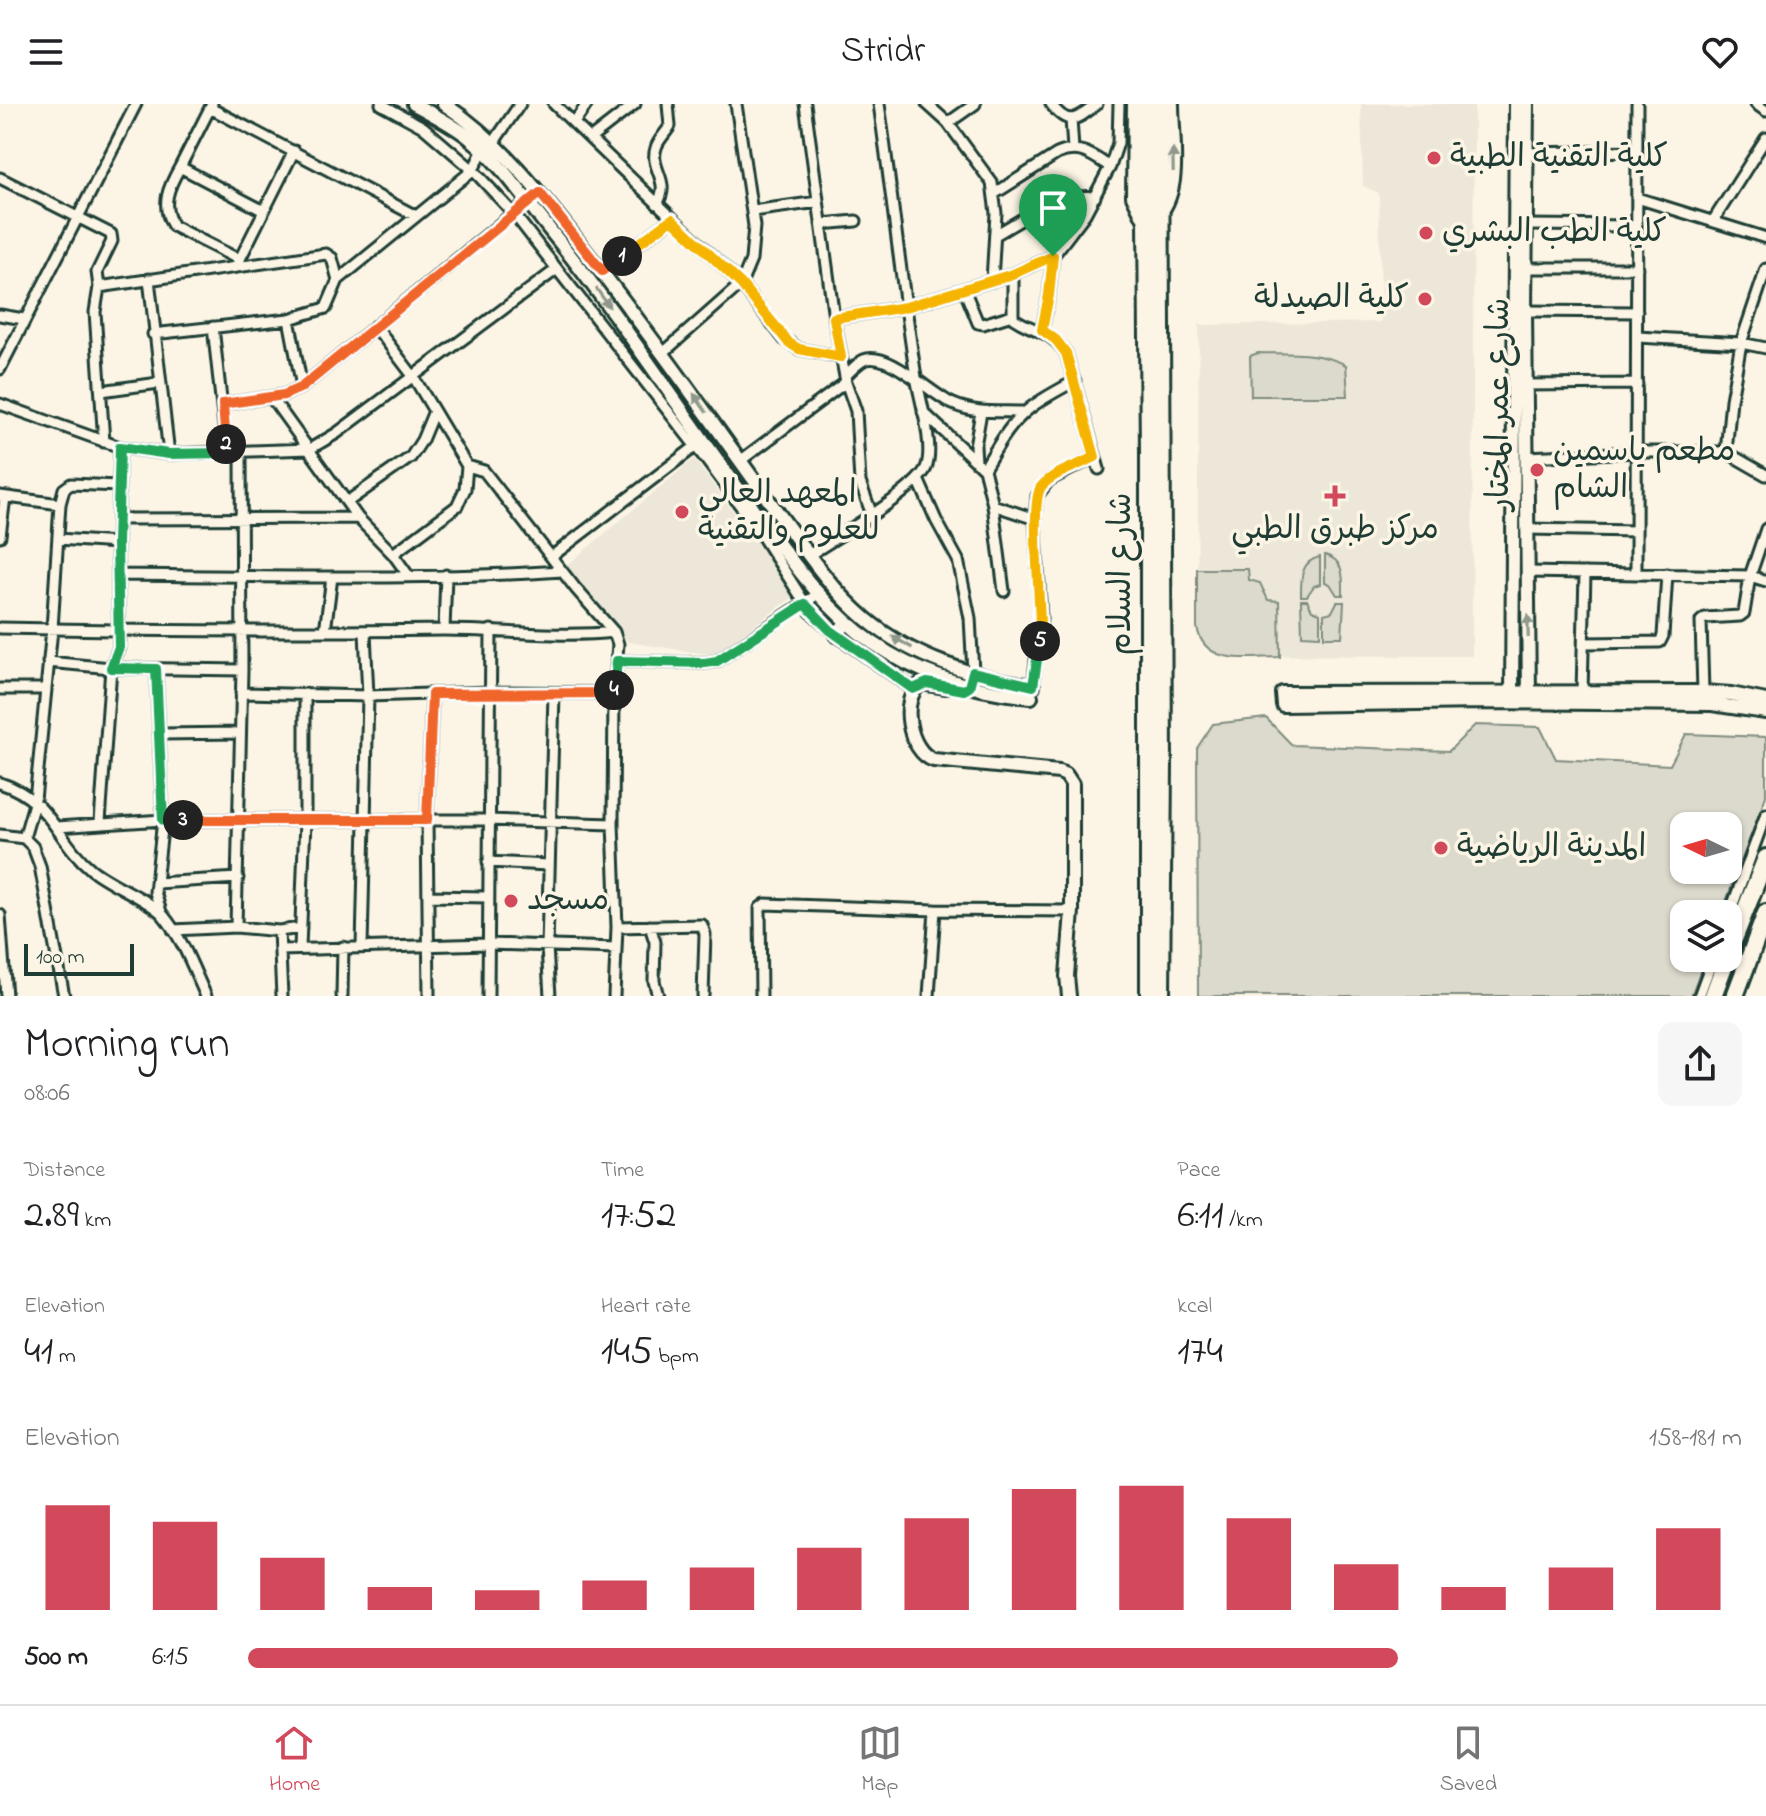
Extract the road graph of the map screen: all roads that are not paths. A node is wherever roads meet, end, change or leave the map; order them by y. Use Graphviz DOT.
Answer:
graph roads {
  1 [pos="136,104"];
  2 [pos="381,104"];
  3 [pos="414,104"];
  4 [pos="444,104"];
  5 [pos="520,104"];
  6 [pos="554,104"];
  7 [pos="587,104"];
  8 [pos="635,104"];
  9 [pos="668,104"];
  10 [pos="736,104"];
  11 [pos="805,104"];
  12 [pos="927,104"];
  13 [pos="975,104"];
  14 [pos="1051,104"];
  15 [pos="1097,104"];
  16 [pos="1119,104"];
  17 [pos="1134,104"];
  18 [pos="1146,104"];
  19 [pos="1160,104"];
  20 [pos="1172,104"];
  21 [pos="1516,104"];
  22 [pos="1527,104"];
  23 [pos="1637,104"];
  24 [pos="1756,104"];
  25 [pos="882,105"];
  26 [pos="211,106"];
  27 [pos="1766,111"];
  28 [pos="1071,119"];
  29 [pos="574,123"];
  30 [pos="948,123"];
  31 [pos="591,138"];
  32 [pos="1766,138"];
  33 [pos="494,142"];
  34 [pos="1073,149"];
  35 [pos="483,150"];
  36 [pos="294,151"];
  37 [pos="1637,151"];
  38 [pos="1527,153"];
  39 [pos="180,167"];
  40 [pos="1110,167"];
  41 [pos="473,170"];
  42 [pos="0,178"];
  43 [pos="540,193"];
  44 [pos="994,194"];
  45 [pos="1095,197"];
  46 [pos="1637,198"];
  47 [pos="527,202"];
  48 [pos="818,202"];
  49 [pos="657,204"];
  50 [pos="264,211"];
  51 [pos="752,211"];
  52 [pos="1160,213"];
  53 [pos="514,214"];
  54 [pos="416,216"];
  55 [pos="78,218"];
  56 [pos="672,219"];
  57 [pos="856,221"];
  58 [pos="1713,221"];
  59 [pos="1146,223"];
  60 [pos="821,224"];
  61 [pos="1526,225"];
  62 [pos="1637,226"];
  63 [pos="995,235"];
  64 [pos="1766,238"];
  65 [pos="1053,256"];
  66 [pos="238,263"];
  67 [pos="1525,268"];
  68 [pos="1637,268"];
  69 [pos="557,269"];
  70 [pos="1766,269"];
  71 [pos="1153,270"];
  72 [pos="602,271"];
  73 [pos="1013,274"];
  74 [pos="149,279"];
  75 [pos="338,280"];
  76 [pos="992,281"];
  77 [pos="741,284"];
  78 [pos="99,287"];
  79 [pos="964,289"];
  80 [pos="906,307"];
  81 [pos="1525,311"];
  82 [pos="1637,312"];
  83 [pos="0,315"];
  84 [pos="1012,315"];
  85 [pos="834,318"];
  86 [pos="24,319"];
  87 [pos="289,319"];
  88 [pos="375,326"];
  89 [pos="213,327"];
  90 [pos="1042,330"];
  91 [pos="153,334"];
  92 [pos="1638,337"];
  93 [pos="1741,343"];
  94 [pos="1766,348"];
  95 [pos="663,353"];
  96 [pos="841,357"];
  97 [pos="0,369"];
  98 [pos="413,376"];
  99 [pos="916,378"];
  100 [pos="846,379"];
  101 [pos="1075,381"];
  102 [pos="159,383"];
  103 [pos="1637,384"];
  104 [pos="1525,385"];
  105 [pos="302,387"];
  106 [pos="101,391"];
  107 [pos="271,397"];
  108 [pos="0,404"];
  109 [pos="223,404"];
  110 [pos="434,411"];
  111 [pos="922,412"];
  112 [pos="981,412"];
  113 [pos="1022,412"];
  114 [pos="725,440"];
  115 [pos="104,442"];
  116 [pos="696,446"];
  117 [pos="120,447"];
  118 [pos="310,449"];
  119 [pos="241,452"];
  120 [pos="1636,452"];
  121 [pos="1726,452"];
  122 [pos="227,453"];
  123 [pos="169,454"];
  124 [pos="711,455"];
  125 [pos="1095,457"];
  126 [pos="1526,457"];
  127 [pos="740,461"];
  128 [pos="467,466"];
  129 [pos="980,466"];
  130 [pos="1099,469"];
  131 [pos="724,472"];
  132 [pos="1766,475"];
  133 [pos="918,479"];
  134 [pos="119,486"];
  135 [pos="3,496"];
  136 [pos="347,502"];
  137 [pos="60,504"];
  138 [pos="993,505"];
  139 [pos="872,515"];
  140 [pos="242,518"];
  141 [pos="358,518"];
  142 [pos="118,519"];
  143 [pos="1035,519"];
  144 [pos="1527,529"];
  145 [pos="1766,529"];
  146 [pos="1636,531"];
  147 [pos="0,536"];
  148 [pos="58,539"];
  149 [pos="117,543"];
  150 [pos="393,554"];
  151 [pos="809,555"];
  152 [pos="551,557"];
  153 [pos="562,571"];
  154 [pos="1527,572"];
  155 [pos="1585,573"];
  156 [pos="1636,573"];
  157 [pos="1667,574"];
  158 [pos="118,575"];
  159 [pos="408,575"];
  160 [pos="446,575"];
  161 [pos="242,576"];
  162 [pos="1750,576"];
  163 [pos="332,577"];
  164 [pos="1766,581"];
  165 [pos="1004,591"];
  166 [pos="818,594"];
  167 [pos="805,604"];
  168 [pos="847,622"];
  169 [pos="0,628"];
  170 [pos="52,629"];
  171 [pos="118,630"];
  172 [pos="444,630"];
  173 [pos="491,630"];
  174 [pos="242,631"];
  175 [pos="325,631"];
  176 [pos="365,632"];
  177 [pos="614,632"];
  178 [pos="836,635"];
  179 [pos="1584,643"];
  180 [pos="617,661"];
  181 [pos="48,662"];
  182 [pos="111,668"];
  183 [pos="156,669"];
  184 [pos="242,670"];
  185 [pos="973,672"];
  186 [pos="969,687"];
  187 [pos="0,689"];
  188 [pos="46,689"];
  189 [pos="913,689"];
  190 [pos="1032,691"];
  191 [pos="490,692"];
  192 [pos="1582,692"];
  193 [pos="1703,692"];
  194 [pos="241,693"];
  195 [pos="614,693"];
  196 [pos="305,694"];
  197 [pos="432,694"];
  198 [pos="554,694"];
  199 [pos="368,696"];
  200 [pos="1512,697"];
  201 [pos="1529,698"];
  202 [pos="1282,699"];
  203 [pos="1766,701"];
  204 [pos="1766,712"];
  205 [pos="239,733"];
  206 [pos="161,734"];
  207 [pos="0,783"];
  208 [pos="35,800"];
  209 [pos="1766,814"];
  210 [pos="163,820"];
  211 [pos="365,820"];
  212 [pos="427,820"];
  213 [pos="487,820"];
  214 [pos="240,821"];
  215 [pos="305,821"];
  216 [pos="100,822"];
  217 [pos="550,822"];
  218 [pos="613,824"];
  219 [pos="57,827"];
  220 [pos="0,835"];
  221 [pos="24,838"];
  222 [pos="1766,858"];
  223 [pos="488,862"];
  224 [pos="548,865"];
  225 [pos="238,878"];
  226 [pos="156,883"];
  227 [pos="1757,883"];
  228 [pos="428,896"];
  229 [pos="488,897"];
  230 [pos="1735,900"];
  231 [pos="1766,902"];
  232 [pos="935,910"];
  233 [pos="1072,911"];
  234 [pos="161,912"];
  235 [pos="1766,913"];
  236 [pos="0,915"];
  237 [pos="1742,920"];
  238 [pos="650,926"];
  239 [pos="236,927"];
  240 [pos="617,927"];
  241 [pos="301,928"];
  242 [pos="173,930"];
  243 [pos="279,931"];
  244 [pos="1742,936"];
  245 [pos="488,944"];
  246 [pos="343,947"];
  247 [pos="362,947"];
  248 [pos="429,947"];
  249 [pos="547,947"];
  250 [pos="300,948"];
  251 [pos="616,948"];
  252 [pos="280,950"];
  253 [pos="2,960"];
  254 [pos="1748,961"];
  255 [pos="1708,972"];
  256 [pos="1722,972"];
  257 [pos="6,996"];
  258 [pos="64,996"];
  259 [pos="206,996"];
  260 [pos="282,996"];
  261 [pos="342,996"];
  262 [pos="429,996"];
  263 [pos="488,996"];
  264 [pos="550,996"];
  265 [pos="614,996"];
  266 [pos="658,996"];
  267 [pos="703,996"];
  268 [pos="761,996"];
  269 [pos="929,996"];
  270 [pos="1069,996"];
  271 [pos="1149,996"];
  272 [pos="1161,996"];
  273 [pos="1699,996"];
  274 [pos="1713,996"];
  275 [pos="1735,996"];
  1 -- 55 [label="street"];
  2 -- 41 [label="street"];
  3 -- 35 [label="main road"];
  4 -- 33 [label="main road"];
  5 -- 33 [label="street"];
  6 -- 29 [label="street"];
  7 -- 29 [label="street"];
  8 -- 31 [label="street"];
  9 -- 49 [label="street"];
  10 -- 51 [label="street"];
  11 -- 48 [label="street"];
  12 -- 30 [label="street"];
  13 -- 30 [label="street"];
  14 -- 28 [label="street"];
  15 -- 28 [label="street"];
  16 -- 40 [label="street"];
  17 -- 59 [label="main road"];
  18 -- 59 [label="highway, شارع السلام"];
  19 -- 52 [label="highway, شارع السلام"];
  52 -- 20 [label="main road, one-way"];
  21 -- 200 [label="main road, شارع عمر المختار"];
  22 -- 38 [label="main road, شارع عمر المختار"];
  23 -- 37 [label="street"];
  24 -- 27 [label="street"];
  25 -- 80 [label="street"];
  26 -- 36 [label="street"];
  26 -- 39 [label="street"];
  28 -- 34 [label="street"];
  29 -- 31 [label="street"];
  30 -- 44 [label="street"];
  31 -- 49 [label="street"];
  32 -- 58 [label="street"];
  33 -- 43 [label="main road"];
  34 -- 40 [label="street"];
  34 -- 44 [label="street"];
  35 -- 41 [label="street"];
  35 -- 47 [label="main road"];
  36 -- 50 [label="street"];
  36 -- 54 [label="street"];
  37 -- 38 [label="street"];
  37 -- 46 [label="street"];
  38 -- 61 [label="main road, شارع عمر المختار"];
  39 -- 50 [label="street"];
  39 -- 66 [label="street"];
  40 -- 45 [label="street"];
  41 -- 53 [label="street"];
  41 -- 54 [label="street"];
  42 -- 55 [label="street"];
  43 -- 47 [label="street"];
  43 -- 72 [label="main road"];
  44 -- 63 [label="street"];
  45 -- 63 [label="street"];
  45 -- 65 [label="street"];
  46 -- 58 [label="street"];
  46 -- 62 [label="street"];
  47 -- 53 [label="street"];
  47 -- 124 [label="main road, one-way"];
  48 -- 51 [label="street"];
  48 -- 60 [label="street"];
  49 -- 56 [label="street"];
  50 -- 66 [label="street"];
  51 -- 77 [label="street"];
  52 -- 71 [label="highway, شارع السلام"];
  53 -- 69 [label="street"];
  53 -- 88 [label="street"];
  54 -- 75 [label="street"];
  55 -- 78 [label="street"];
  55 -- 86 [label="street"];
  56 -- 72 [label="street"];
  56 -- 77 [label="street"];
  57 -- 60 [label="street"];
  58 -- 64 [label="street"];
  59 -- 71 [label="highway, شارع السلام"];
  60 -- 85 [label="street"];
  61 -- 62 [label="street"];
  61 -- 67 [label="main road, شارع عمر المختار"];
  62 -- 68 [label="street"];
  63 -- 76 [label="street"];
  65 -- 73 [label="street"];
  65 -- 90 [label="street"];
  66 -- 74 [label="street"];
  66 -- 75 [label="street"];
  67 -- 68 [label="street"];
  67 -- 81 [label="main road, شارع عمر المختار"];
  68 -- 82 [label="street"];
  69 -- 98 [label="street"];
  69 -- 116 [label="street"];
  70 -- 93 [label="street"];
  71 -- 271 [label="highway, شارع السلام"];
  71 -- 272 [label="highway, شارع السلام"];
  72 -- 95 [label="main road"];
  73 -- 76 [label="street"];
  73 -- 84 [label="street"];
  74 -- 78 [label="street"];
  74 -- 91 [label="street"];
  75 -- 87 [label="street"];
  76 -- 79 [label="street"];
  77 -- 95 [label="street"];
  77 -- 96 [label="street"];
  78 -- 106 [label="street"];
  79 -- 80 [label="street"];
  79 -- 84 [label="street"];
  80 -- 85 [label="street"];
  80 -- 99 [label="street"];
  81 -- 82 [label="street"];
  81 -- 104 [label="main road, شارع عمر المختار"];
  82 -- 92 [label="street"];
  83 -- 86 [label="street"];
  84 -- 90 [label="street"];
  85 -- 96 [label="street"];
  86 -- 97 [label="street"];
  87 -- 89 [label="street"];
  87 -- 105 [label="street"];
  88 -- 98 [label="street"];
  88 -- 105 [label="street"];
  89 -- 91 [label="street"];
  89 -- 109 [label="street"];
  90 -- 101 [label="street"];
  91 -- 102 [label="street"];
  92 -- 93 [label="street"];
  92 -- 103 [label="street"];
  93 -- 94 [label="street"];
  93 -- 121 [label="street"];
  114 -- 95 [label="main road, one-way"];
  96 -- 100 [label="street"];
  98 -- 110 [label="street"];
  98 -- 118 [label="street"];
  99 -- 100 [label="street"];
  99 -- 111 [label="street"];
  99 -- 112 [label="street"];
  100 -- 127 [label="street"];
  100 -- 139 [label="street"];
  101 -- 113 [label="street"];
  101 -- 125 [label="street"];
  102 -- 106 [label="street"];
  102 -- 123 [label="street"];
  103 -- 104 [label="street"];
  103 -- 120 [label="street"];
  104 -- 126 [label="main road, شارع عمر المختار"];
  105 -- 107 [label="street"];
  106 -- 115 [label="street"];
  107 -- 109 [label="street"];
  107 -- 118 [label="street"];
  108 -- 115 [label="street"];
  109 -- 122 [label="street"];
  110 -- 128 [label="street"];
  110 -- 136 [label="street"];
  111 -- 129 [label="street"];
  111 -- 133 [label="street"];
  112 -- 113 [label="street"];
  112 -- 129 [label="street"];
  113 -- 129 [label="street"];
  114 -- 124 [label="main road"];
  114 -- 127 [label="main road"];
  115 -- 117 [label="street"];
  116 -- 152 [label="street"];
  116 -- 167 [label="street"];
  117 -- 123 [label="street"];
  117 -- 134 [label="street"];
  118 -- 119 [label="street"];
  118 -- 136 [label="street"];
  119 -- 122 [label="street"];
  119 -- 140 [label="street"];
  120 -- 121 [label="street"];
  120 -- 126 [label="street"];
  120 -- 146 [label="street"];
  121 -- 132 [label="street"];
  122 -- 123 [label="street"];
  124 -- 131 [label="main road"];
  125 -- 130 [label="street"];
  125 -- 143 [label="street"];
  126 -- 144 [label="main road, شارع عمر المختار"];
  127 -- 131 [label="main road"];
  127 -- 151 [label="main road"];
  128 -- 150 [label="street"];
  128 -- 152 [label="street"];
  129 -- 138 [label="street"];
  131 -- 166 [label="main road"];
  133 -- 139 [label="street"];
  133 -- 185 [label="street"];
  134 -- 137 [label="street"];
  134 -- 142 [label="street"];
  135 -- 137 [label="street"];
  135 -- 147 [label="street"];
  136 -- 141 [label="street"];
  137 -- 148 [label="street"];
  138 -- 143 [label="street"];
  138 -- 165 [label="street"];
  139 -- 151 [label="street"];
  140 -- 141 [label="street"];
  140 -- 142 [label="street"];
  140 -- 161 [label="street"];
  141 -- 150 [label="street"];
  142 -- 149 [label="street"];
  143 -- 190 [label="street"];
  144 -- 146 [label="street"];
  144 -- 154 [label="main road, شارع عمر المختار"];
  145 -- 162 [label="street"];
  146 -- 156 [label="street"];
  148 -- 149 [label="street"];
  148 -- 170 [label="street"];
  149 -- 158 [label="street"];
  150 -- 159 [label="street"];
  185 -- 151 [label="main road, one-way"];
  152 -- 153 [label="street"];
  153 -- 160 [label="street"];
  153 -- 177 [label="street"];
  154 -- 155 [label="street"];
  201 -- 154 [label="main road, شارع عمر المختار, one-way"];
  155 -- 156 [label="street"];
  155 -- 179 [label="street"];
  156 -- 157 [label="street"];
  157 -- 162 [label="street"];
  157 -- 179 [label="street"];
  158 -- 161 [label="street"];
  158 -- 171 [label="street"];
  159 -- 160 [label="street"];
  159 -- 163 [label="street"];
  160 -- 172 [label="street"];
  161 -- 163 [label="street"];
  161 -- 174 [label="street"];
  162 -- 164 [label="street"];
  162 -- 193 [label="street"];
  163 -- 175 [label="street"];
  166 -- 167 [label="street"];
  166 -- 168 [label="main road"];
  167 -- 178 [label="street"];
  167 -- 180 [label="street"];
  168 -- 178 [label="main road"];
  168 -- 186 [label="main road"];
  169 -- 170 [label="street"];
  170 -- 171 [label="street"];
  170 -- 181 [label="street"];
  171 -- 174 [label="street"];
  171 -- 182 [label="street"];
  172 -- 173 [label="street"];
  172 -- 176 [label="street"];
  173 -- 177 [label="street"];
  173 -- 191 [label="street"];
  174 -- 175 [label="street"];
  174 -- 184 [label="street"];
  175 -- 176 [label="street"];
  176 -- 199 [label="street"];
  177 -- 180 [label="street"];
  178 -- 189 [label="street"];
  179 -- 192 [label="street"];
  180 -- 195 [label="street"];
  181 -- 182 [label="street"];
  181 -- 188 [label="street"];
  182 -- 183 [label="street"];
  182 -- 216 [label="street"];
  183 -- 184 [label="street"];
  183 -- 206 [label="street"];
  184 -- 194 [label="street"];
  185 -- 186 [label="main road"];
  185 -- 190 [label="main road"];
  186 -- 189 [label="main road"];
  186 -- 190 [label="main road"];
  187 -- 188 [label="street"];
  188 -- 208 [label="street"];
  189 -- 233 [label="main road"];
  191 -- 197 [label="street"];
  191 -- 198 [label="street"];
  191 -- 213 [label="street"];
  192 -- 193 [label="main road"];
  192 -- 201 [label="main road"];
  193 -- 203 [label="main road"];
  194 -- 196 [label="street"];
  194 -- 205 [label="street"];
  195 -- 198 [label="street"];
  195 -- 218 [label="street"];
  196 -- 199 [label="street"];
  196 -- 215 [label="street"];
  197 -- 199 [label="street"];
  197 -- 212 [label="street"];
  198 -- 217 [label="street"];
  199 -- 211 [label="street"];
  200 -- 201 [label="main road"];
  200 -- 202 [label="main road"];
  201 -- 204 [label="main road"];
  205 -- 206 [label="street"];
  205 -- 214 [label="street"];
  206 -- 210 [label="street"];
  207 -- 208 [label="street"];
  208 -- 219 [label="street"];
  208 -- 221 [label="street"];
  209 -- 230 [label="street"];
  210 -- 214 [label="street"];
  210 -- 216 [label="street"];
  210 -- 226 [label="street"];
  211 -- 212 [label="street"];
  211 -- 215 [label="street"];
  211 -- 247 [label="street"];
  212 -- 213 [label="street"];
  212 -- 228 [label="street"];
  213 -- 217 [label="street"];
  213 -- 223 [label="street"];
  214 -- 215 [label="street"];
  214 -- 225 [label="street"];
  215 -- 241 [label="street"];
  216 -- 219 [label="street"];
  217 -- 218 [label="street"];
  217 -- 224 [label="street"];
  218 -- 240 [label="street"];
  219 -- 234 [label="street"];
  220 -- 221 [label="street"];
  221 -- 258 [label="street"];
  222 -- 227 [label="highway"];
  223 -- 224 [label="street"];
  223 -- 229 [label="street"];
  224 -- 249 [label="street"];
  225 -- 226 [label="street"];
  225 -- 239 [label="street"];
  226 -- 234 [label="street"];
  227 -- 231 [label="highway"];
  227 -- 237 [label="highway"];
  228 -- 229 [label="street"];
  228 -- 248 [label="street"];
  229 -- 245 [label="street"];
  232 -- 233 [label="street"];
  232 -- 268 [label="street"];
  232 -- 269 [label="street"];
  233 -- 270 [label="main road"];
  234 -- 242 [label="street"];
  235 -- 254 [label="highway"];
  236 -- 253 [label="street"];
  238 -- 240 [label="street"];
  238 -- 266 [label="street"];
  238 -- 267 [label="street"];
  239 -- 242 [label="street"];
  239 -- 243 [label="street"];
  240 -- 251 [label="street"];
  241 -- 243 [label="street"];
  241 -- 250 [label="street"];
  242 -- 259 [label="street"];
  243 -- 252 [label="street"];
  244 -- 254 [label="highway"];
  245 -- 248 [label="street"];
  245 -- 249 [label="street"];
  245 -- 263 [label="street"];
  246 -- 247 [label="street"];
  246 -- 250 [label="street"];
  246 -- 261 [label="street"];
  247 -- 248 [label="street"];
  248 -- 262 [label="street"];
  249 -- 251 [label="street"];
  249 -- 264 [label="street"];
  250 -- 252 [label="street"];
  251 -- 265 [label="street"];
  252 -- 260 [label="street"];
  253 -- 257 [label="street"];
  254 -- 275 [label="highway"];
  255 -- 273 [label="street"];
  256 -- 274 [label="highway"];
}
